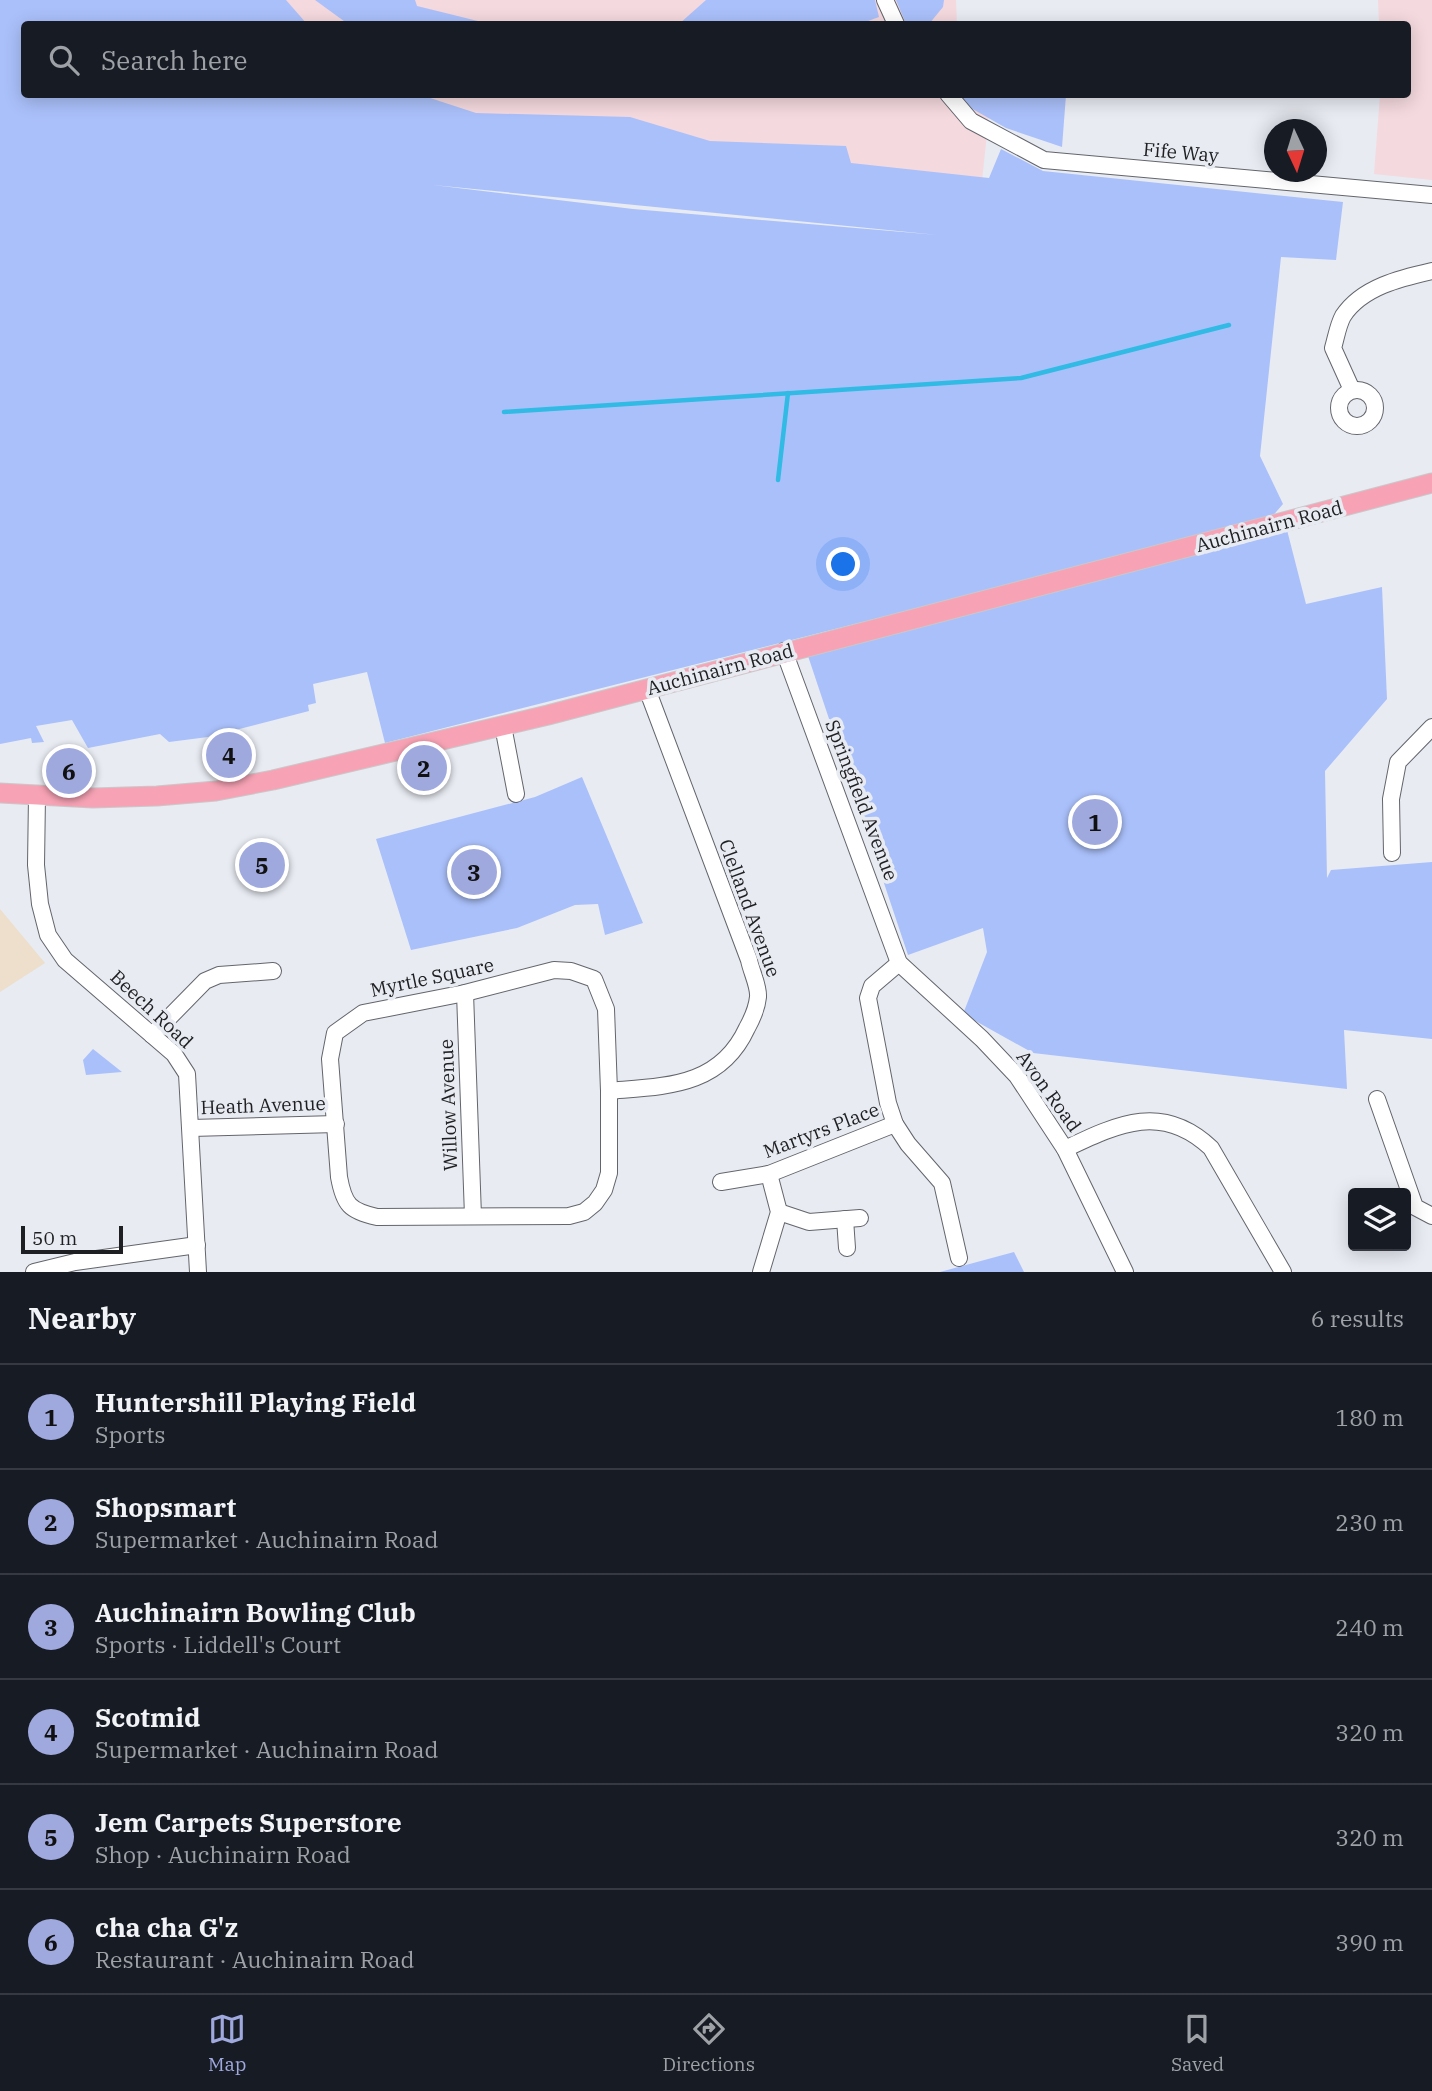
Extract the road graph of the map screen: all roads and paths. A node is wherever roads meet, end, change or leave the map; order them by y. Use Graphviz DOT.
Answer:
graph roads {
  1 [pos="885,0"];
  2 [pos="895,21"];
  3 [pos="951,98"];
  4 [pos="1432,195"];
  5 [pos="1432,271"];
  6 [pos="1352,390"];
  7 [pos="1432,483"];
  8 [pos="784,651"];
  9 [pos="647,689"];
  10 [pos="503,726"];
  11 [pos="1432,727"];
  12 [pos="0,793"];
  13 [pos="516,794"];
  14 [pos="37,796"];
  15 [pos="1392,853"];
  16 [pos="899,964"];
  17 [pos="274,971"];
  18 [pos="465,993"];
  19 [pos="152,1035"];
  20 [pos="609,1091"];
  21 [pos="1377,1099"];
  22 [pos="336,1124"];
  23 [pos="895,1124"];
  24 [pos="191,1128"];
  25 [pos="1065,1149"];
  26 [pos="769,1174"];
  27 [pos="720,1182"];
  28 [pos="779,1212"];
  29 [pos="473,1216"];
  30 [pos="1432,1216"];
  31 [pos="197,1245"];
  32 [pos="847,1248"];
  33 [pos="959,1258"];
  34 [pos="103,1266"];
  35 [pos="34,1272"];
  36 [pos="198,1272"];
  37 [pos="761,1272"];
  38 [pos="1125,1272"];
  39 [pos="1283,1272"];
  1 -- 2 [label="street"];
  3 -- 4 [label="street, Fife Way"];
  5 -- 6 [label="street"];
  7 -- 8 [label="main road, Auchinairn Road"];
  8 -- 9 [label="main road, Auchinairn Road"];
  8 -- 16 [label="street, Springfield Avenue"];
  9 -- 10 [label="main road, Auchinairn Road"];
  9 -- 20 [label="street, Clelland Avenue"];
  10 -- 13 [label="street"];
  10 -- 14 [label="main road, Auchinairn Road"];
  11 -- 15 [label="street"];
  12 -- 14 [label="main road, Auchinairn Road"];
  14 -- 19 [label="street, Beech Road"];
  16 -- 23 [label="street"];
  16 -- 25 [label="street, Avon Road"];
  17 -- 19 [label="street"];
  18 -- 20 [label="street, Myrtle Square"];
  18 -- 22 [label="street, Myrtle Square"];
  18 -- 29 [label="street, Willow Avenue"];
  19 -- 24 [label="street, Beech Road"];
  20 -- 29 [label="street, Myrtle Square"];
  21 -- 30 [label="street"];
  22 -- 24 [label="street, Heath Avenue"];
  22 -- 29 [label="street, Myrtle Square"];
  23 -- 26 [label="street, Martyrs Place"];
  23 -- 33 [label="street"];
  24 -- 31 [label="street, Beech Road"];
  25 -- 38 [label="street, Avon Road"];
  25 -- 39 [label="street"];
  26 -- 27 [label="street, Martyrs Place"];
  26 -- 28 [label="street"];
  28 -- 32 [label="street"];
  28 -- 37 [label="street"];
  31 -- 34 [label="street"];
  31 -- 36 [label="street, Beech Road"];
  34 -- 35 [label="street"];
}
